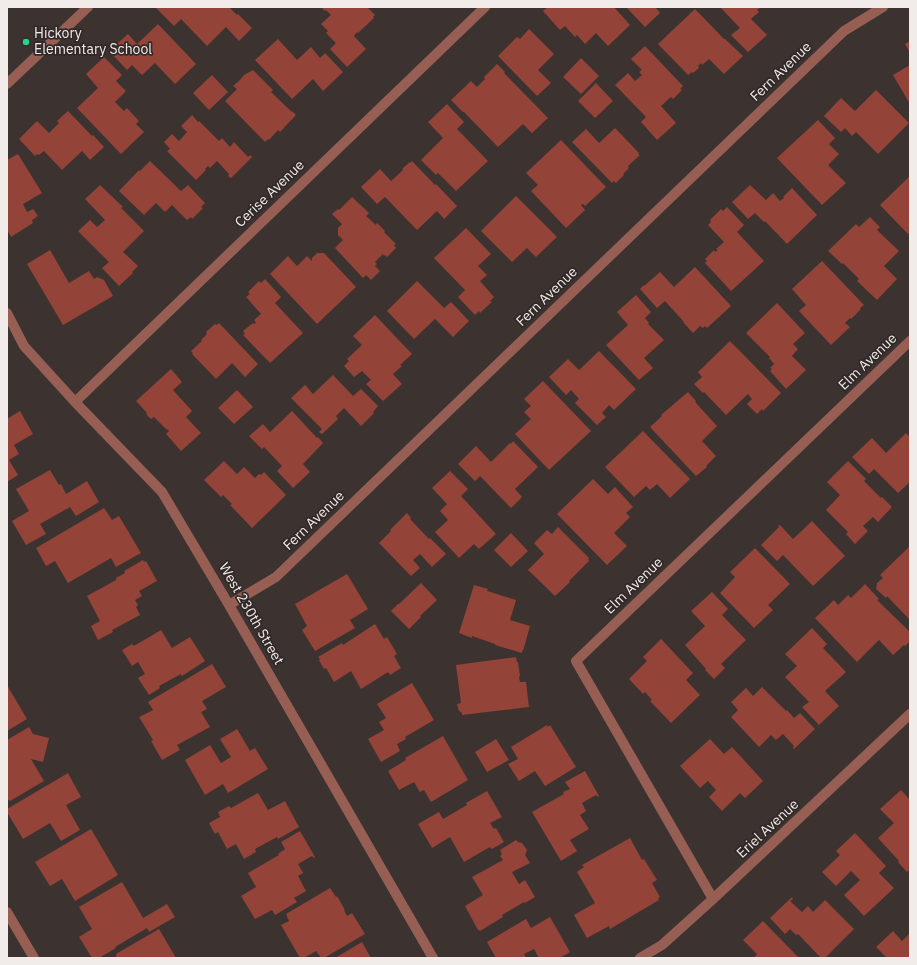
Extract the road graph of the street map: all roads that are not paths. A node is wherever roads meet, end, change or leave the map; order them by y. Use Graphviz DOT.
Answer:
graph roads {
  1 [pos="88,7"];
  2 [pos="485,7"];
  3 [pos="883,7"];
  4 [pos="7,84"];
  5 [pos="7,313"];
  6 [pos="910,341"];
  7 [pos="75,402"];
  8 [pos="229,604"];
  9 [pos="910,714"];
  10 [pos="713,899"];
  11 [pos="7,912"];
  12 [pos="34,958"];
  13 [pos="433,958"];
  14 [pos="640,958"];
  1 -- 4 [label="street"];
  2 -- 7 [label="street, Cerise Avenue"];
  3 -- 8 [label="street, Fern Avenue"];
  5 -- 7 [label="street, West 230th Street"];
  6 -- 10 [label="street, Elm Avenue"];
  7 -- 8 [label="street, West 230th Street"];
  8 -- 13 [label="street, West 230th Street"];
  9 -- 10 [label="street, Eriel Avenue"];
  10 -- 14 [label="street, Eriel Avenue"];
  11 -- 12 [label="street"];
}
